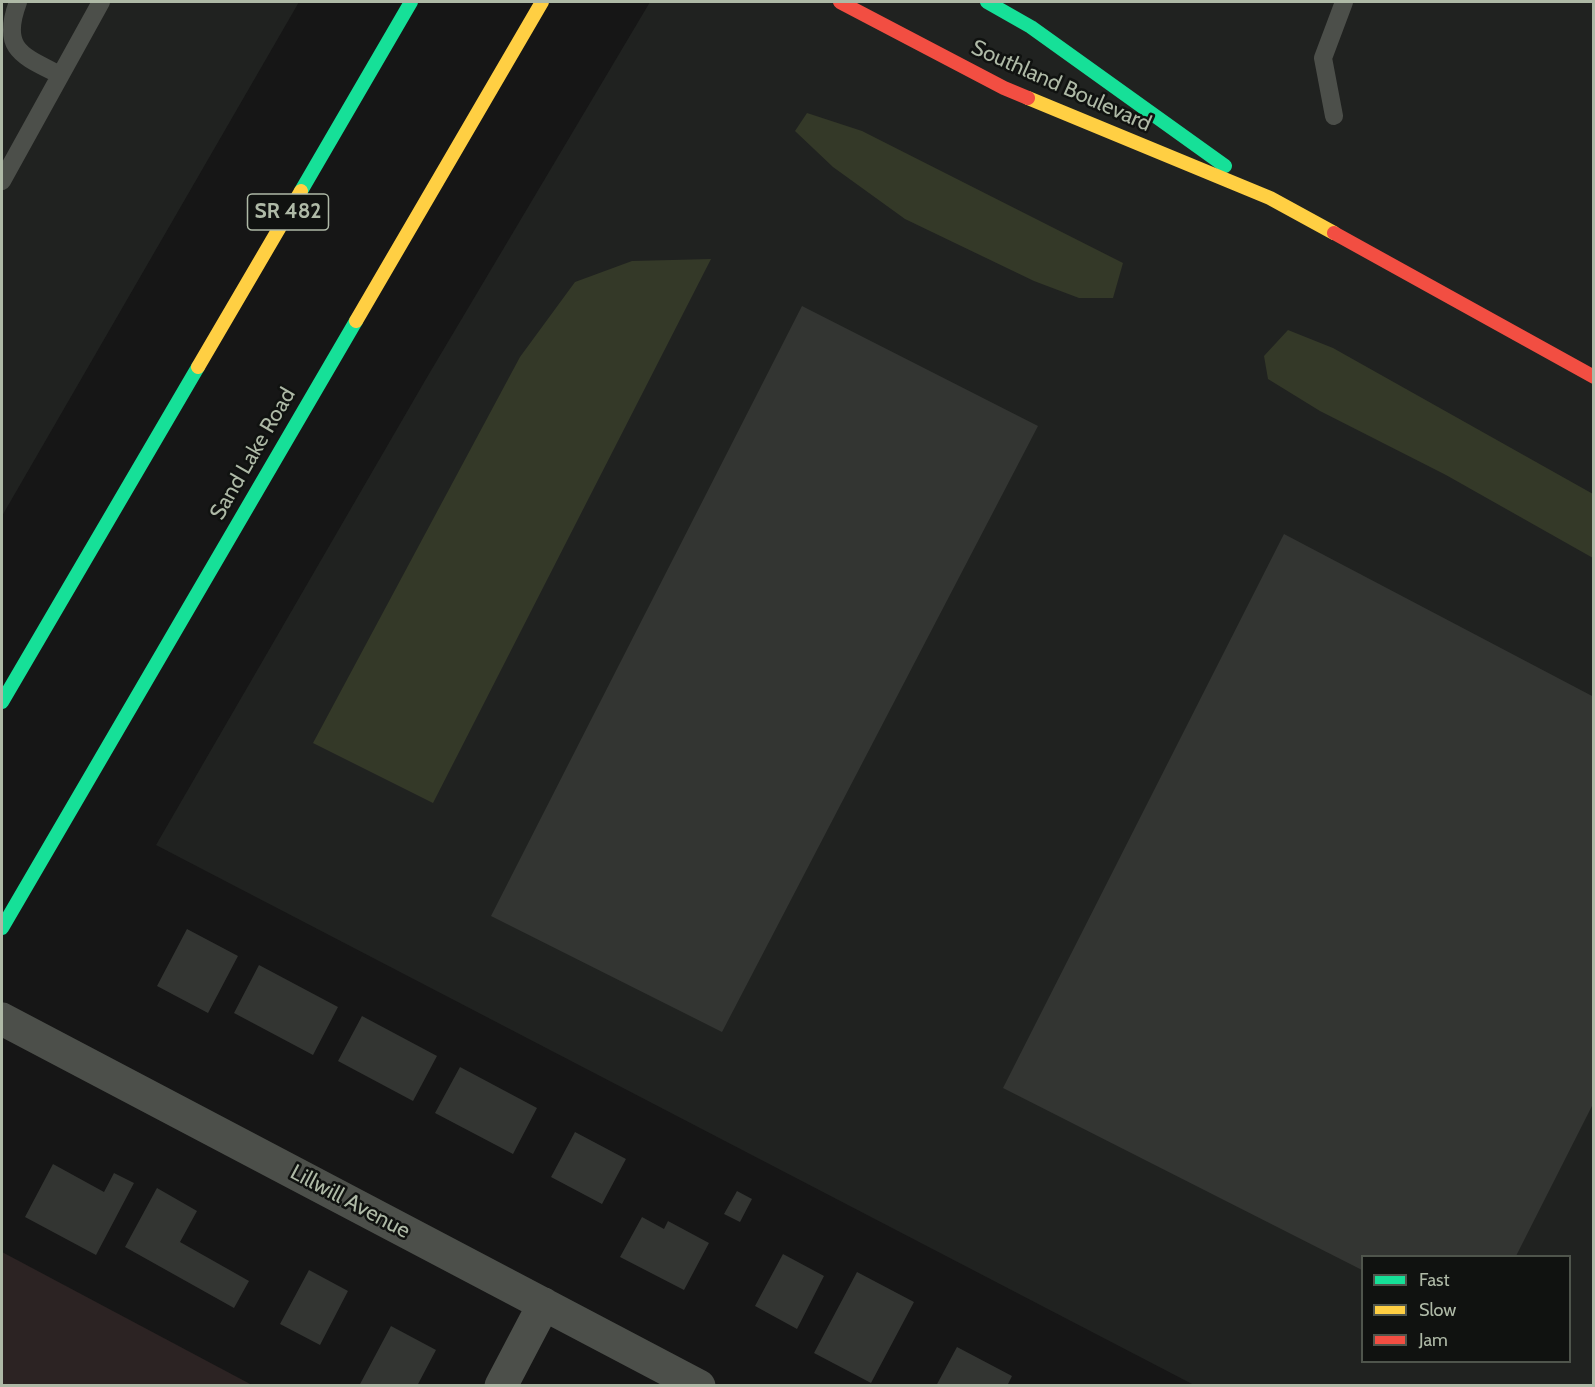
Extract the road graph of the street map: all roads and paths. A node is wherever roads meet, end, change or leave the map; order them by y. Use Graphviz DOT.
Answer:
graph roads {
  1 [pos="18,2"];
  2 [pos="101,2"];
  3 [pos="411,2"];
  4 [pos="528,2"];
  5 [pos="542,2"];
  6 [pos="840,2"];
  7 [pos="987,2"];
  8 [pos="1344,2"];
  9 [pos="514,49"];
  10 [pos="60,75"];
  11 [pos="1334,116"];
  12 [pos="2,181"];
  13 [pos="1270,198"];
  14 [pos="1593,377"];
  15 [pos="2,702"];
  16 [pos="2,928"];
  17 [pos="2,1018"];
  18 [pos="544,1304"];
  19 [pos="501,1386"];
  20 [pos="699,1386"];
  1 -- 10 [label="lane"];
  2 -- 10 [label="lane"];
  3 -- 15 [label="main road, SR 482"];
  4 -- 9 [label="main road"];
  5 -- 9 [label="main road, Sand Lake Road"];
  6 -- 13 [label="main road, Southland Boulevard"];
  7 -- 13 [label="main road, Southland Boulevard"];
  8 -- 11 [label="lane"];
  9 -- 16 [label="main road, Sand Lake Road"];
  10 -- 12 [label="lane"];
  13 -- 14 [label="main road, Southland Boulevard"];
  17 -- 18 [label="street, Lillwill Avenue"];
  18 -- 19 [label="street"];
  18 -- 20 [label="street, Lillwill Avenue"];
}
